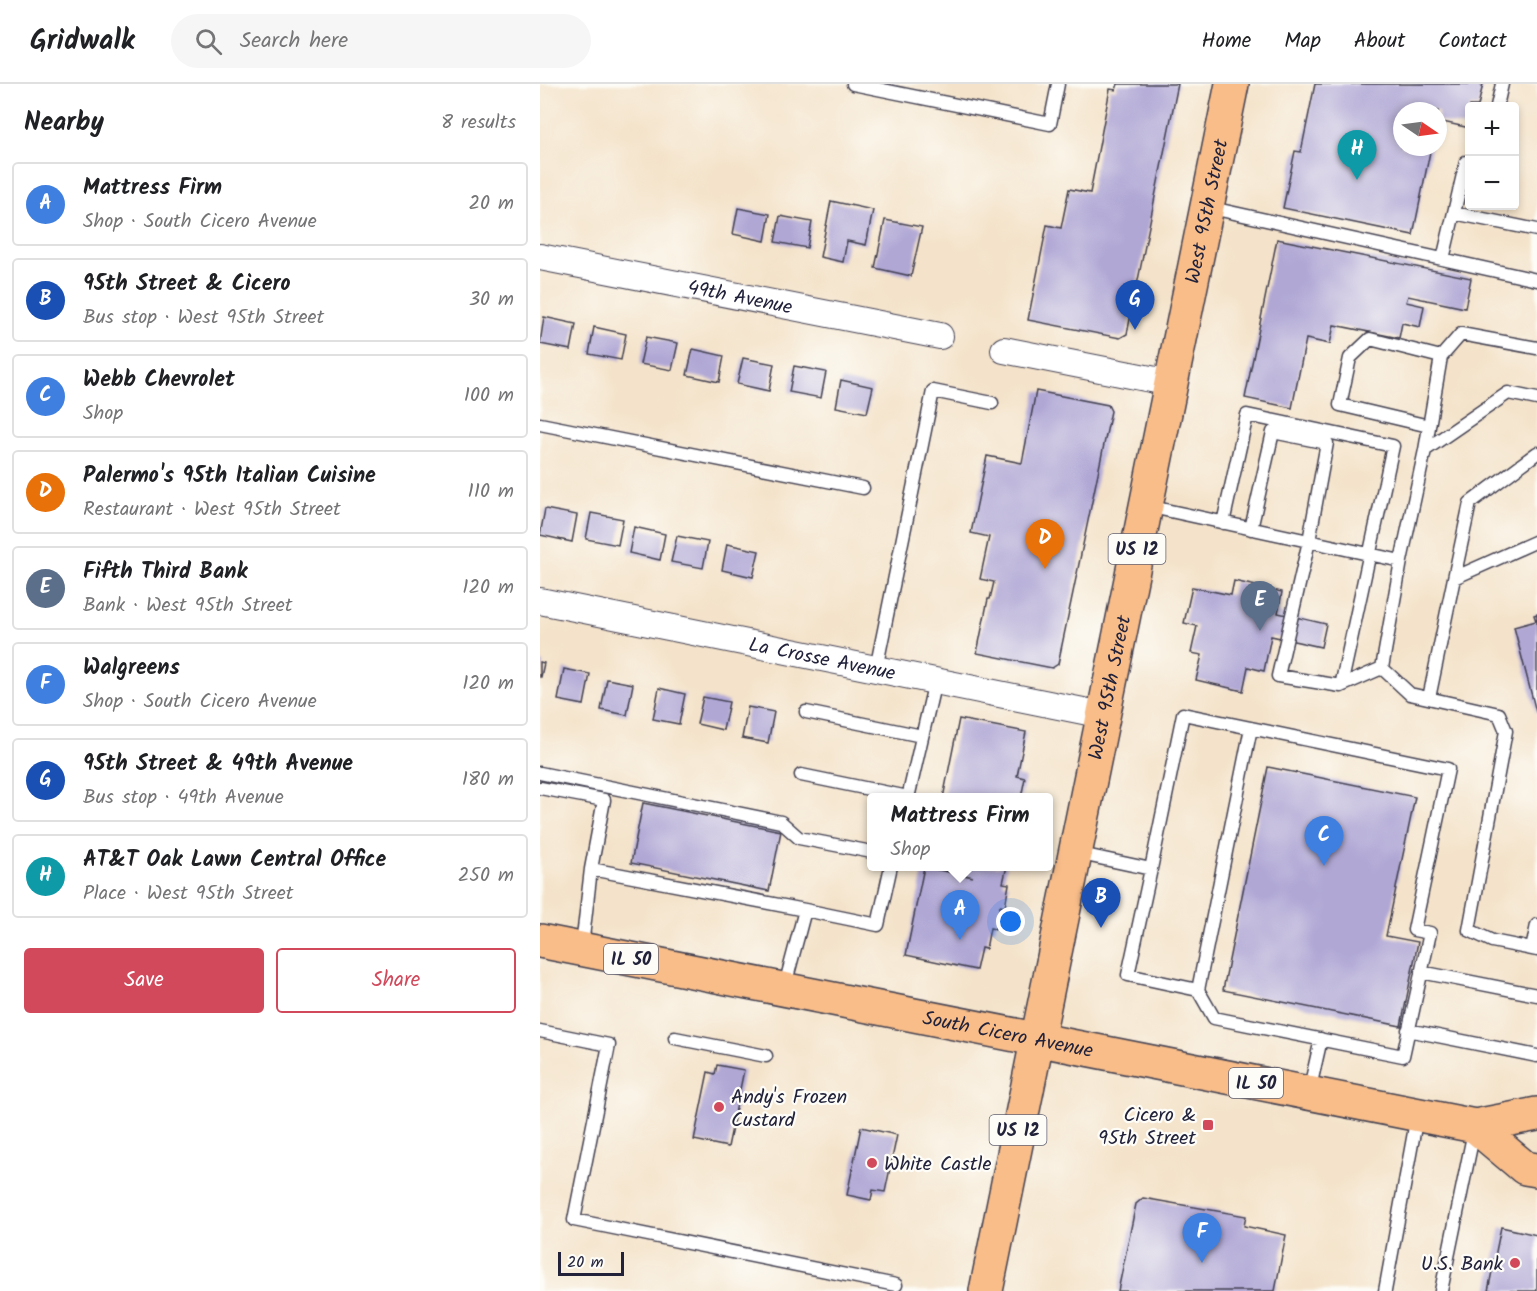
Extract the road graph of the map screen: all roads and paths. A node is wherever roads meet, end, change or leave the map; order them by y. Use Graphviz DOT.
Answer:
graph roads {
  1 [pos="853,84"];
  2 [pos="1058,84"];
  3 [pos="1232,84"];
  4 [pos="1502,84"];
  5 [pos="1498,102"];
  6 [pos="1465,166"];
  7 [pos="1207,207"];
  8 [pos="1454,213"];
  9 [pos="1537,230"];
  10 [pos="540,257"];
  11 [pos="1443,259"];
  12 [pos="1537,280"];
  13 [pos="940,336"];
  14 [pos="1537,348"];
  15 [pos="1004,350"];
  16 [pos="1441,357"];
  17 [pos="1171,383"];
  18 [pos="1537,399"];
  19 [pos="992,403"];
  20 [pos="540,424"];
  21 [pos="1429,426"];
  22 [pos="1425,450"];
  23 [pos="1537,453"];
  24 [pos="863,488"];
  25 [pos="1146,506"];
  26 [pos="1223,523"];
  27 [pos="1251,529"];
  28 [pos="1309,541"];
  29 [pos="1537,541"];
  30 [pos="1369,554"];
  31 [pos="1401,561"];
  32 [pos="1454,578"];
  33 [pos="540,601"];
  34 [pos="1382,668"];
  35 [pos="876,669"];
  36 [pos="935,681"];
  37 [pos="1341,686"];
  38 [pos="1429,698"];
  39 [pos="806,712"];
  40 [pos="1103,715"];
  41 [pos="1251,728"];
  42 [pos="922,736"];
  43 [pos="540,773"];
  44 [pos="801,775"];
  45 [pos="540,788"];
  46 [pos="889,793"];
  47 [pos="909,793"];
  48 [pos="867,851"];
  49 [pos="1074,853"];
  50 [pos="591,869"];
  51 [pos="1150,869"];
  52 [pos="890,871"];
  53 [pos="805,910"];
  54 [pos="1537,925"];
  55 [pos="540,941"];
  56 [pos="581,949"];
  57 [pos="1535,949"];
  58 [pos="1421,972"];
  59 [pos="784,990"];
  60 [pos="1198,990"];
  61 [pos="1537,995"];
  62 [pos="1408,1030"];
  63 [pos="540,1031"];
  64 [pos="675,1038"];
  65 [pos="1321,1039"];
  66 [pos="1036,1041"];
  67 [pos="766,1056"];
  68 [pos="1537,1056"];
  69 [pos="1309,1094"];
  70 [pos="1417,1114"];
  71 [pos="1537,1114"];
  72 [pos="1475,1126"];
  73 [pos="1537,1170"];
  74 [pos="896,1285"];
  75 [pos="986,1291"];
  76 [pos="1384,1291"];
  77 [pos="1441,1291"];
  1 -- 2 [label="lane"];
  3 -- 7 [label="main road, West 95th Street / US 12"];
  4 -- 5 [label="lane"];
  6 -- 8 [label="lane"];
  7 -- 11 [label="lane"];
  7 -- 17 [label="main road, West 95th Street / US 12"];
  8 -- 9 [label="lane"];
  8 -- 11 [label="lane"];
  10 -- 13 [label="street, 49th Avenue"];
  11 -- 12 [label="lane"];
  14 -- 16 [label="lane"];
  15 -- 17 [label="street"];
  16 -- 21 [label="lane"];
  16 -- 21 [label="lane"];
  17 -- 25 [label="main road, West 95th Street / US 12"];
  18 -- 22 [label="lane"];
  19 -- 35 [label="lane"];
  20 -- 24 [label="lane"];
  21 -- 22 [label="lane"];
  22 -- 31 [label="lane"];
  23 -- 32 [label="lane"];
  25 -- 26 [label="lane"];
  25 -- 40 [label="main road, West 95th Street / US 12"];
  26 -- 27 [label="lane"];
  26 -- 30 [label="lane"];
  27 -- 28 [label="lane"];
  27 -- 28 [label="lane"];
  28 -- 30 [label="lane"];
  28 -- 37 [label="lane"];
  29 -- 32 [label="lane"];
  30 -- 31 [label="lane"];
  30 -- 37 [label="lane"];
  31 -- 34 [label="lane"];
  32 -- 38 [label="lane"];
  33 -- 35 [label="street, La Crosse Avenue"];
  34 -- 37 [label="lane"];
  34 -- 38 [label="lane"];
  35 -- 36 [label="street, La Crosse Avenue"];
  36 -- 40 [label="street, La Crosse Avenue"];
  36 -- 42 [label="lane"];
  38 -- 57 [label="lane"];
  39 -- 42 [label="lane"];
  40 -- 49 [label="main road, West 95th Street / US 12"];
  41 -- 51 [label="lane"];
  41 -- 58 [label="lane"];
  41 -- 60 [label="lane"];
  42 -- 47 [label="lane"];
  43 -- 48 [label="lane"];
  44 -- 46 [label="lane"];
  45 -- 50 [label="lane"];
  49 -- 51 [label="lane"];
  49 -- 66 [label="main road, West 95th Street / US 12"];
  50 -- 53 [label="lane"];
  50 -- 56 [label="lane"];
  51 -- 60 [label="lane"];
  52 -- 53 [label="lane"];
  53 -- 59 [label="lane"];
  54 -- 57 [label="lane"];
  55 -- 56 [label="main road, South Cicero Avenue / IL 50"];
  56 -- 59 [label="main road, South Cicero Avenue / IL 50"];
  58 -- 61 [label="lane"];
  58 -- 62 [label="lane"];
  59 -- 66 [label="main road, South Cicero Avenue / IL 50"];
  60 -- 65 [label="lane"];
  62 -- 65 [label="lane"];
  62 -- 68 [label="lane"];
  63 -- 74 [label="lane"];
  64 -- 67 [label="lane"];
  65 -- 69 [label="lane"];
  66 -- 69 [label="main road, South Cicero Avenue / IL 50"];
  66 -- 75 [label="main road, West 95th Street / US 12"];
  69 -- 70 [label="main road, South Cicero Avenue / IL 50"];
  70 -- 72 [label="main road, South Cicero Avenue / IL 50"];
  70 -- 76 [label="lane"];
  71 -- 72 [label="main road, South Cicero Avenue / IL 50"];
  72 -- 73 [label="main road, South Cicero Avenue / IL 50"];
  72 -- 77 [label="lane"];
}
